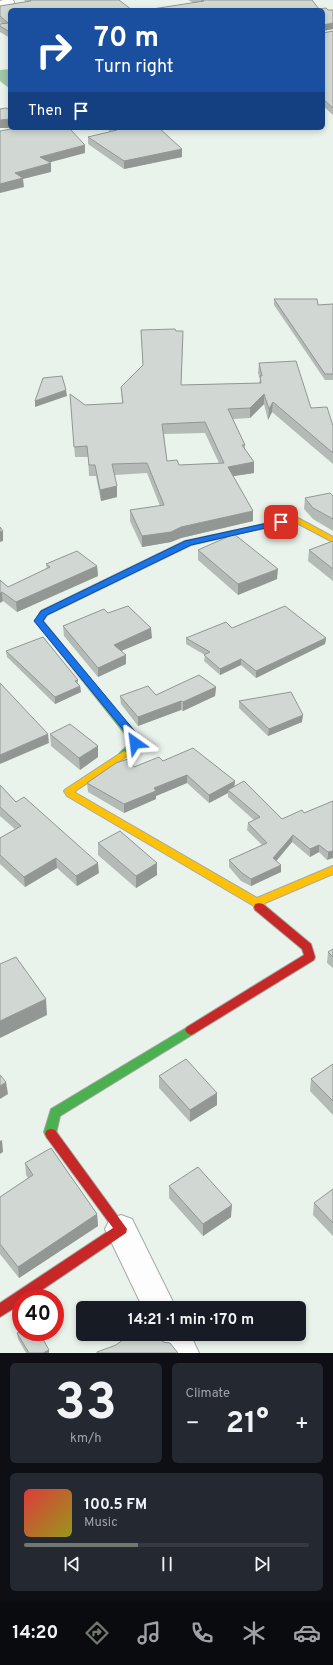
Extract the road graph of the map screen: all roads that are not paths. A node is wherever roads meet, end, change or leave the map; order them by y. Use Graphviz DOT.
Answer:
graph roads {
  1 [pos="8,0"];
  2 [pos="0,5"];
  3 [pos="333,540"];
  4 [pos="333,870"];
  5 [pos="259,904"];
  6 [pos="121,1229"];
  7 [pos="157,1301"];
  8 [pos="0,1311"];
  9 [pos="176,1341"];
  10 [pos="182,1353"];
  1 -- 2 [label="street"];
  3 -- 5 [label="street"];
  4 -- 5 [label="street"];
  5 -- 6 [label="street"];
  6 -- 7 [label="street"];
  6 -- 8 [label="street"];
  9 -- 10 [label="street"];
}
